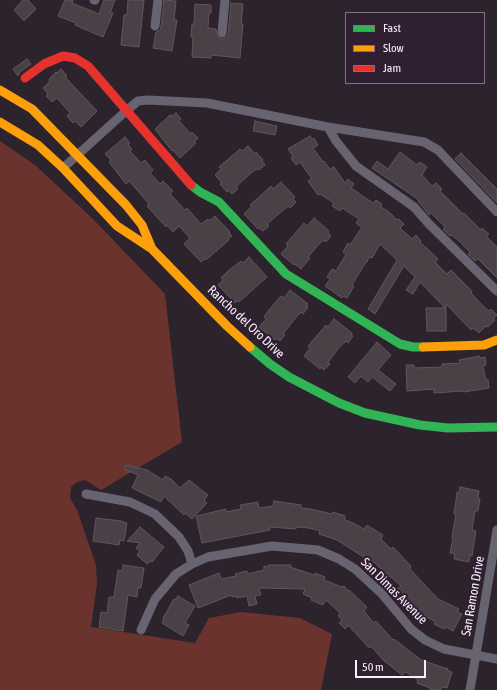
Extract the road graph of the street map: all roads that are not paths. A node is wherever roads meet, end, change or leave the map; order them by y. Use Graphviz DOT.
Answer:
graph roads {
  1 [pos="158,0"];
  2 [pos="225,0"];
  3 [pos="155,26"];
  4 [pos="222,33"];
  5 [pos="25,78"];
  6 [pos="0,90"];
  7 [pos="126,111"];
  8 [pos="0,122"];
  9 [pos="328,127"];
  10 [pos="78,155"];
  11 [pos="63,168"];
  12 [pos="497,212"];
  13 [pos="152,248"];
  14 [pos="497,291"];
  15 [pos="497,340"];
  16 [pos="497,427"];
  17 [pos="86,494"];
  18 [pos="497,530"];
  19 [pos="192,564"];
  20 [pos="141,630"];
  21 [pos="476,655"];
  22 [pos="497,659"];
  23 [pos="470,690"];
  1 -- 3 [label="street"];
  2 -- 4 [label="street"];
  5 -- 7 [label="main road"];
  6 -- 10 [label="main road, Rancho del Oro Drive"];
  7 -- 9 [label="street"];
  7 -- 10 [label="street"];
  7 -- 15 [label="main road"];
  8 -- 11 [label="main road, Rancho del Oro Drive"];
  9 -- 12 [label="street"];
  9 -- 14 [label="street"];
  10 -- 11 [label="street"];
  10 -- 13 [label="main road, Rancho del Oro Drive"];
  11 -- 13 [label="main road, Rancho del Oro Drive"];
  13 -- 16 [label="main road, Rancho del Oro Drive"];
  17 -- 19 [label="street"];
  18 -- 21 [label="street, San Ramon Drive"];
  19 -- 20 [label="street, San Dimas Avenue"];
  19 -- 21 [label="street, San Dimas Avenue"];
  21 -- 22 [label="street, San Dimas Avenue"];
  21 -- 23 [label="street, San Ramon Drive"];
}
